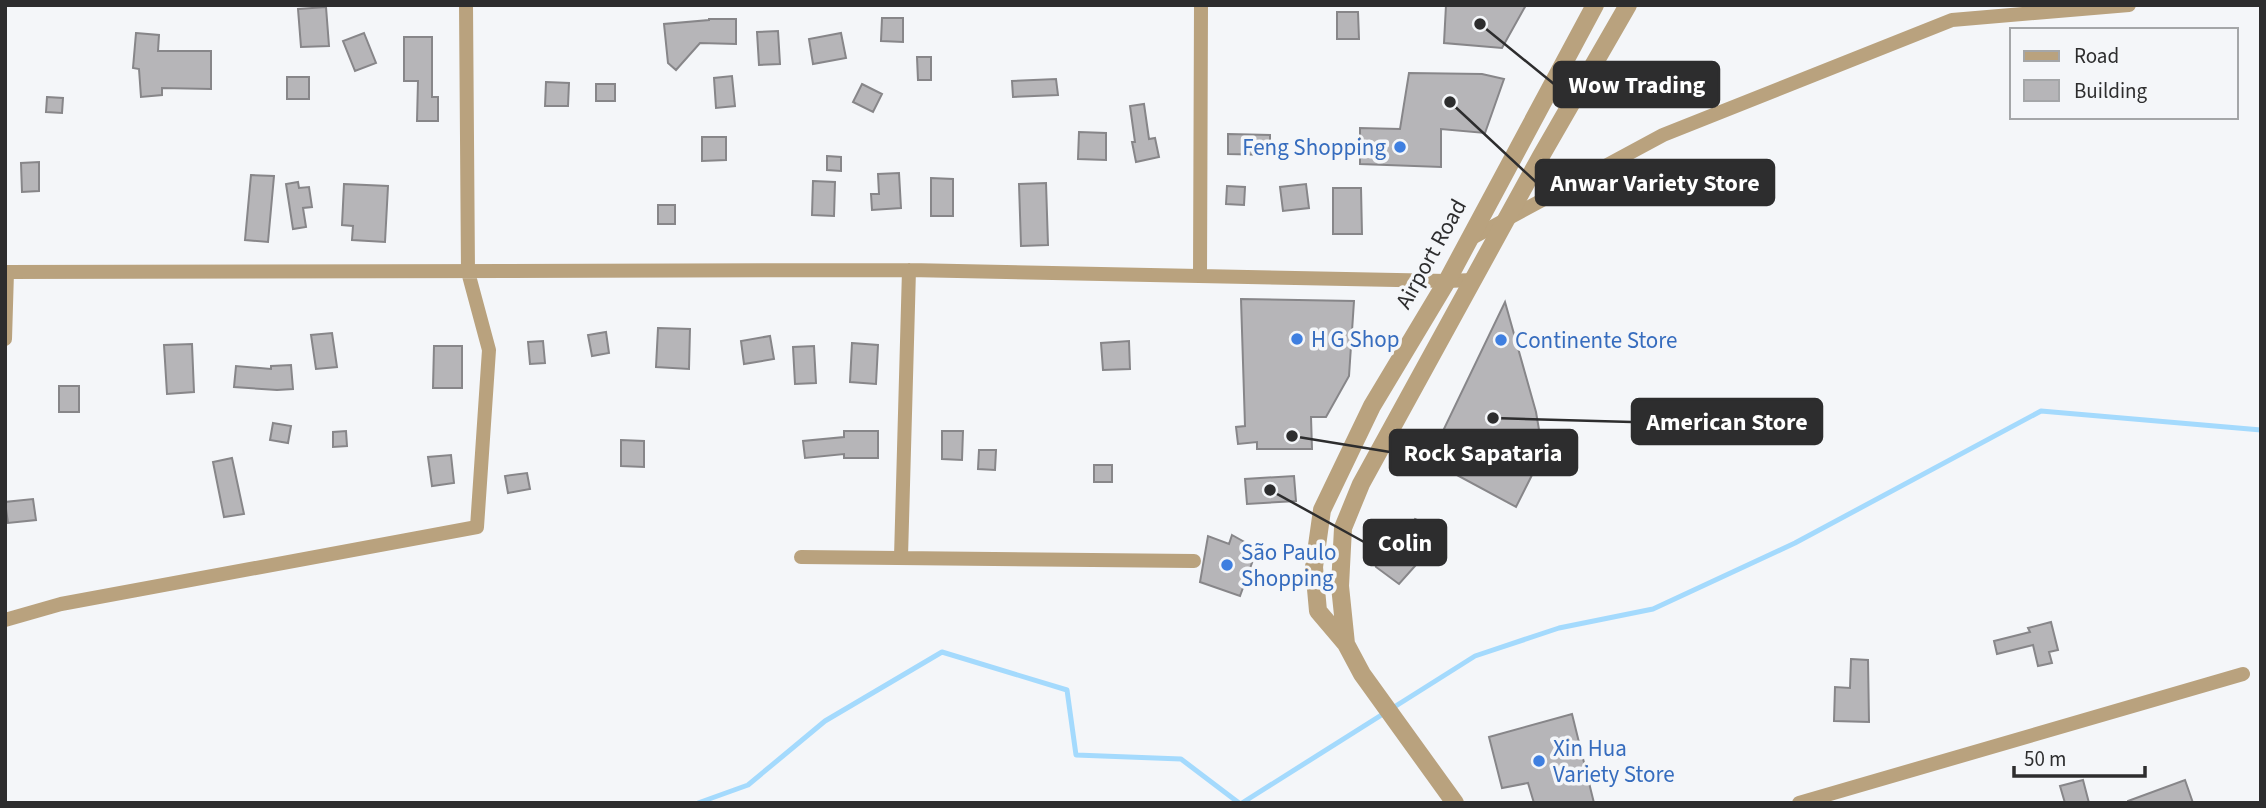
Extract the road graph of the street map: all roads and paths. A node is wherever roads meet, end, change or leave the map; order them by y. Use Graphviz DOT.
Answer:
graph roads {
  1 [pos="466,5"];
  2 [pos="1201,5"];
  3 [pos="1595,5"];
  4 [pos="1628,5"];
  5 [pos="2129,5"];
  6 [pos="1507,219"];
  7 [pos="1467,241"];
  8 [pos="909,270"];
  9 [pos="6,272"];
  10 [pos="468,272"];
  11 [pos="1200,276"];
  12 [pos="1473,280"];
  13 [pos="1447,281"];
  14 [pos="5,339"];
  15 [pos="800,557"];
  16 [pos="901,557"];
  17 [pos="1194,561"];
  18 [pos="5,620"];
  19 [pos="1346,644"];
  20 [pos="2243,674"];
  21 [pos="1455,803"];
  22 [pos="1799,803"];
  1 -- 10 [label="street"];
  2 -- 11 [label="street"];
  3 -- 7 [label="street, Airport Road"];
  4 -- 6 [label="street, Airport Road"];
  5 -- 6 [label="street"];
  6 -- 7 [label="street"];
  6 -- 12 [label="street, Airport Road"];
  7 -- 13 [label="street, Airport Road"];
  8 -- 10 [label="street"];
  8 -- 11 [label="street"];
  8 -- 16 [label="street"];
  9 -- 10 [label="street"];
  9 -- 14 [label="street"];
  10 -- 18 [label="street"];
  11 -- 13 [label="street"];
  12 -- 13 [label="street"];
  12 -- 19 [label="street, Airport Road"];
  13 -- 19 [label="street, Airport Road"];
  15 -- 16 [label="street"];
  16 -- 17 [label="street"];
  19 -- 21 [label="street, Airport Road"];
  20 -- 22 [label="street"];
}
